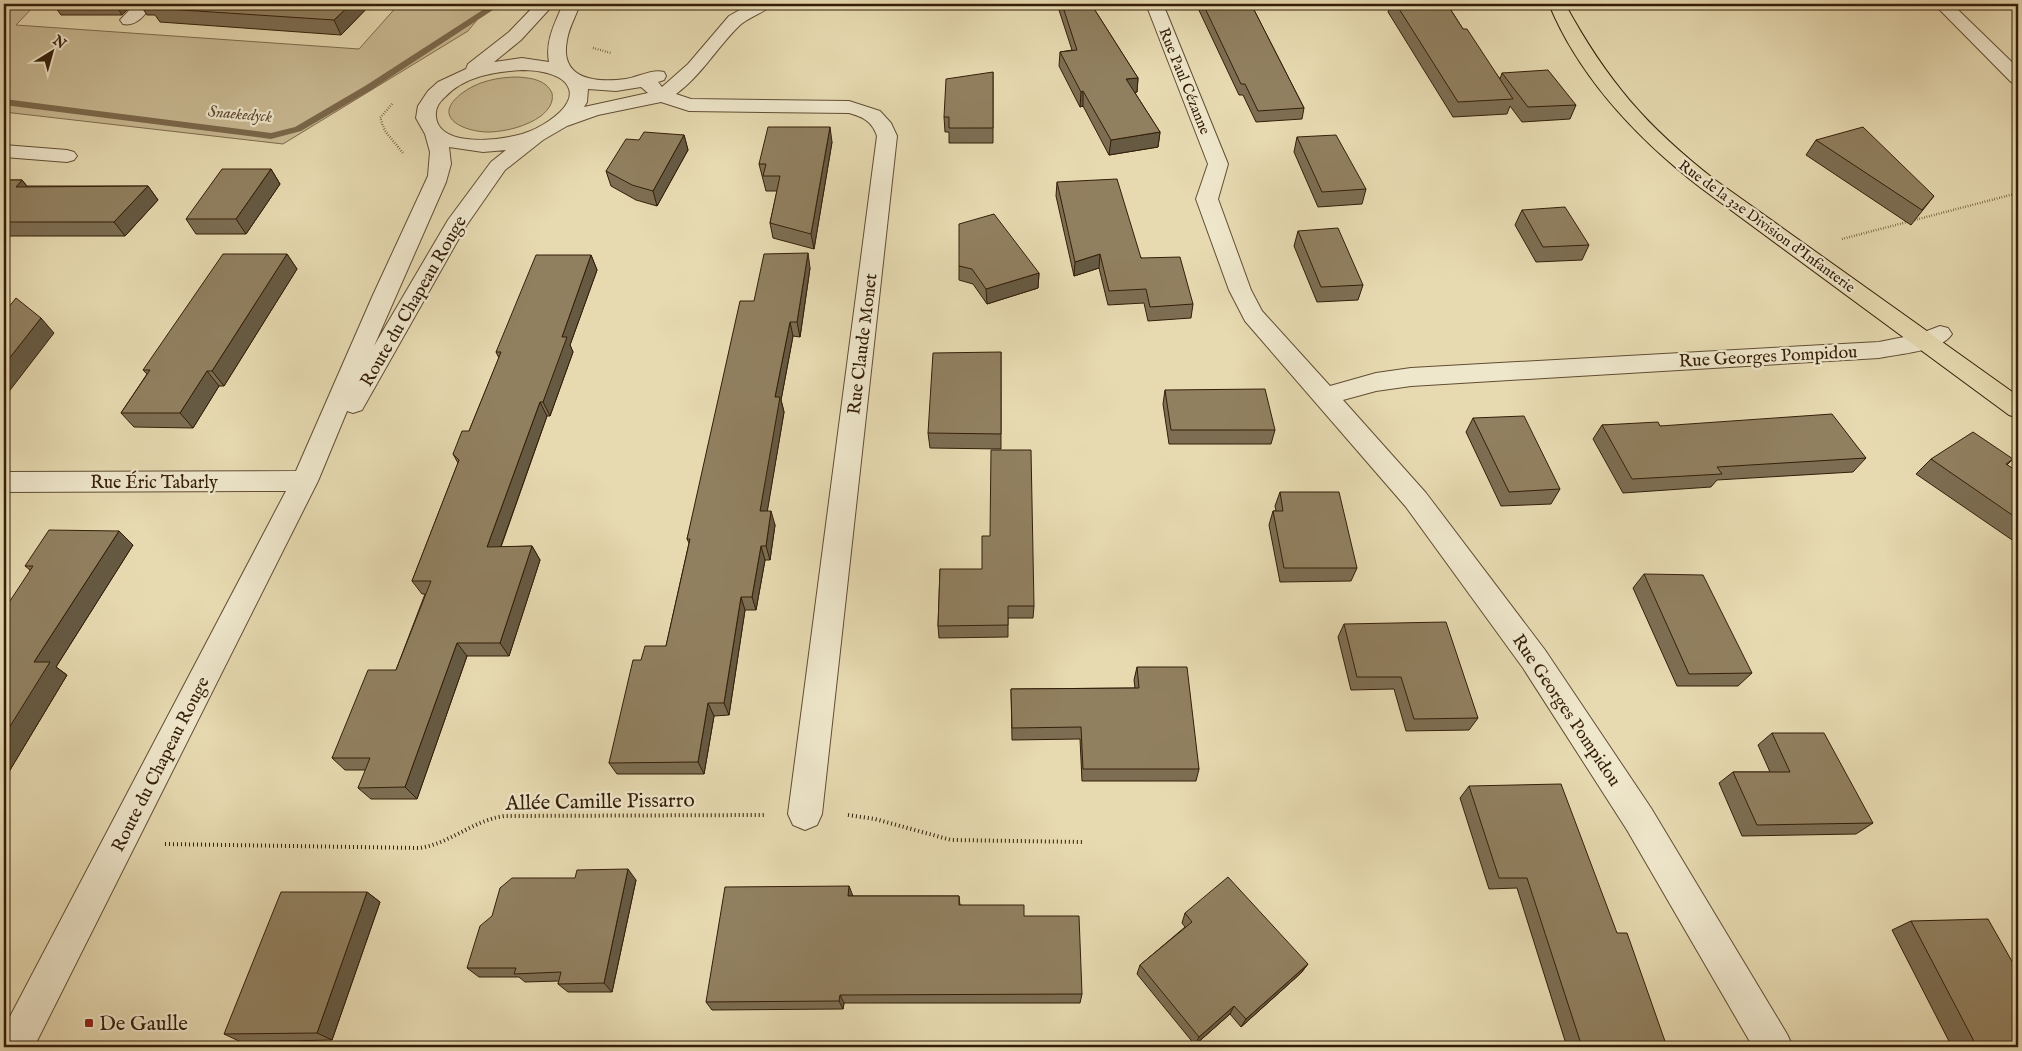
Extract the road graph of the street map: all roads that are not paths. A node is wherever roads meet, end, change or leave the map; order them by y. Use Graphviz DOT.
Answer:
graph roads {
  1 [pos="144,4"];
  2 [pos="545,4"];
  3 [pos="572,4"];
  4 [pos="764,4"];
  5 [pos="1154,4"];
  6 [pos="1557,4"];
  7 [pos="1574,4"];
  8 [pos="1942,4"];
  9 [pos="129,20"];
  10 [pos="569,76"];
  11 [pos="2018,78"];
  12 [pos="459,79"];
  13 [pos="652,88"];
  14 [pos="561,122"];
  15 [pos="435,134"];
  16 [pos="537,135"];
  17 [pos="4,150"];
  18 [pos="67,156"];
  19 [pos="1216,159"];
  20 [pos="1932,337"];
  21 [pos="2018,390"];
  22 [pos="1326,396"];
  23 [pos="2018,409"];
  24 [pos="305,481"];
  25 [pos="4,482"];
  26 [pos="805,814"];
  27 [pos="14,1047"];
  28 [pos="1774,1047"];
  1 -- 9 [label="street"];
  2 -- 12 [label="street"];
  3 -- 10 [label="street"];
  4 -- 13 [label="street"];
  5 -- 19 [label="street, Rue Paul Cézanne"];
  6 -- 20 [label="main road, Rue de la 32e Division d'Infanterie"];
  7 -- 20 [label="main road, Rue de la 32e Division d'Infanterie"];
  8 -- 11 [label="street"];
  10 -- 12 [label="street"];
  10 -- 13 [label="street"];
  10 -- 14 [label="street"];
  12 -- 15 [label="street, Route du Chapeau Rouge"];
  13 -- 14 [label="street"];
  13 -- 26 [label="street, Rue Claude Monet"];
  14 -- 16 [label="street"];
  15 -- 16 [label="street"];
  15 -- 24 [label="street, Route du Chapeau Rouge"];
  16 -- 24 [label="street, Route du Chapeau Rouge"];
  17 -- 18 [label="street"];
  19 -- 22 [label="street, Rue Georges Pompidou"];
  20 -- 21 [label="main road, Rue de la 32e Division d'Infanterie"];
  20 -- 22 [label="street, Rue Georges Pompidou"];
  20 -- 23 [label="main road, Rue de la 32e Division d'Infanterie"];
  22 -- 28 [label="street, Rue Georges Pompidou"];
  24 -- 25 [label="street, Rue Éric Tabarly"];
  24 -- 27 [label="street, Route du Chapeau Rouge"];
}
